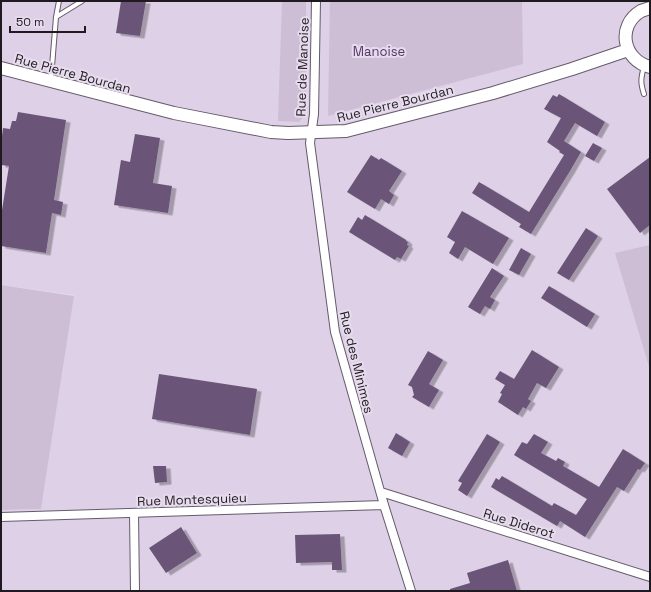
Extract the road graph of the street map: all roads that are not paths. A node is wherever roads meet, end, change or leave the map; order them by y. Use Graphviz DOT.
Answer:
graph roads {
  1 [pos="59,1"];
  2 [pos="82,1"];
  3 [pos="316,1"];
  4 [pos="650,8"];
  5 [pos="56,17"];
  6 [pos="628,50"];
  7 [pos="647,67"];
  8 [pos="1,68"];
  9 [pos="51,81"];
  10 [pos="644,94"];
  11 [pos="312,133"];
  12 [pos="381,492"];
  13 [pos="384,506"];
  14 [pos="134,513"];
  15 [pos="1,517"];
  16 [pos="650,577"];
  17 [pos="136,591"];
  18 [pos="411,591"];
  1 -- 5 [label="lane"];
  2 -- 5 [label="lane"];
  3 -- 11 [label="street, Rue de Manoise"];
  4 -- 6 [label="street"];
  5 -- 9 [label="lane"];
  6 -- 7 [label="street"];
  6 -- 11 [label="street, Rue Pierre Bourdan"];
  7 -- 10 [label="lane"];
  8 -- 9 [label="street, Rue Pierre Bourdan"];
  9 -- 11 [label="street, Rue Pierre Bourdan"];
  11 -- 12 [label="street, Rue des Minimes"];
  12 -- 13 [label="street, Rue des Minimes"];
  12 -- 16 [label="street, Rue Diderot"];
  13 -- 14 [label="street, Rue Montesquieu"];
  13 -- 18 [label="street, Rue des Minimes"];
  14 -- 15 [label="street, Rue Montesquieu"];
  14 -- 17 [label="street"];
}
